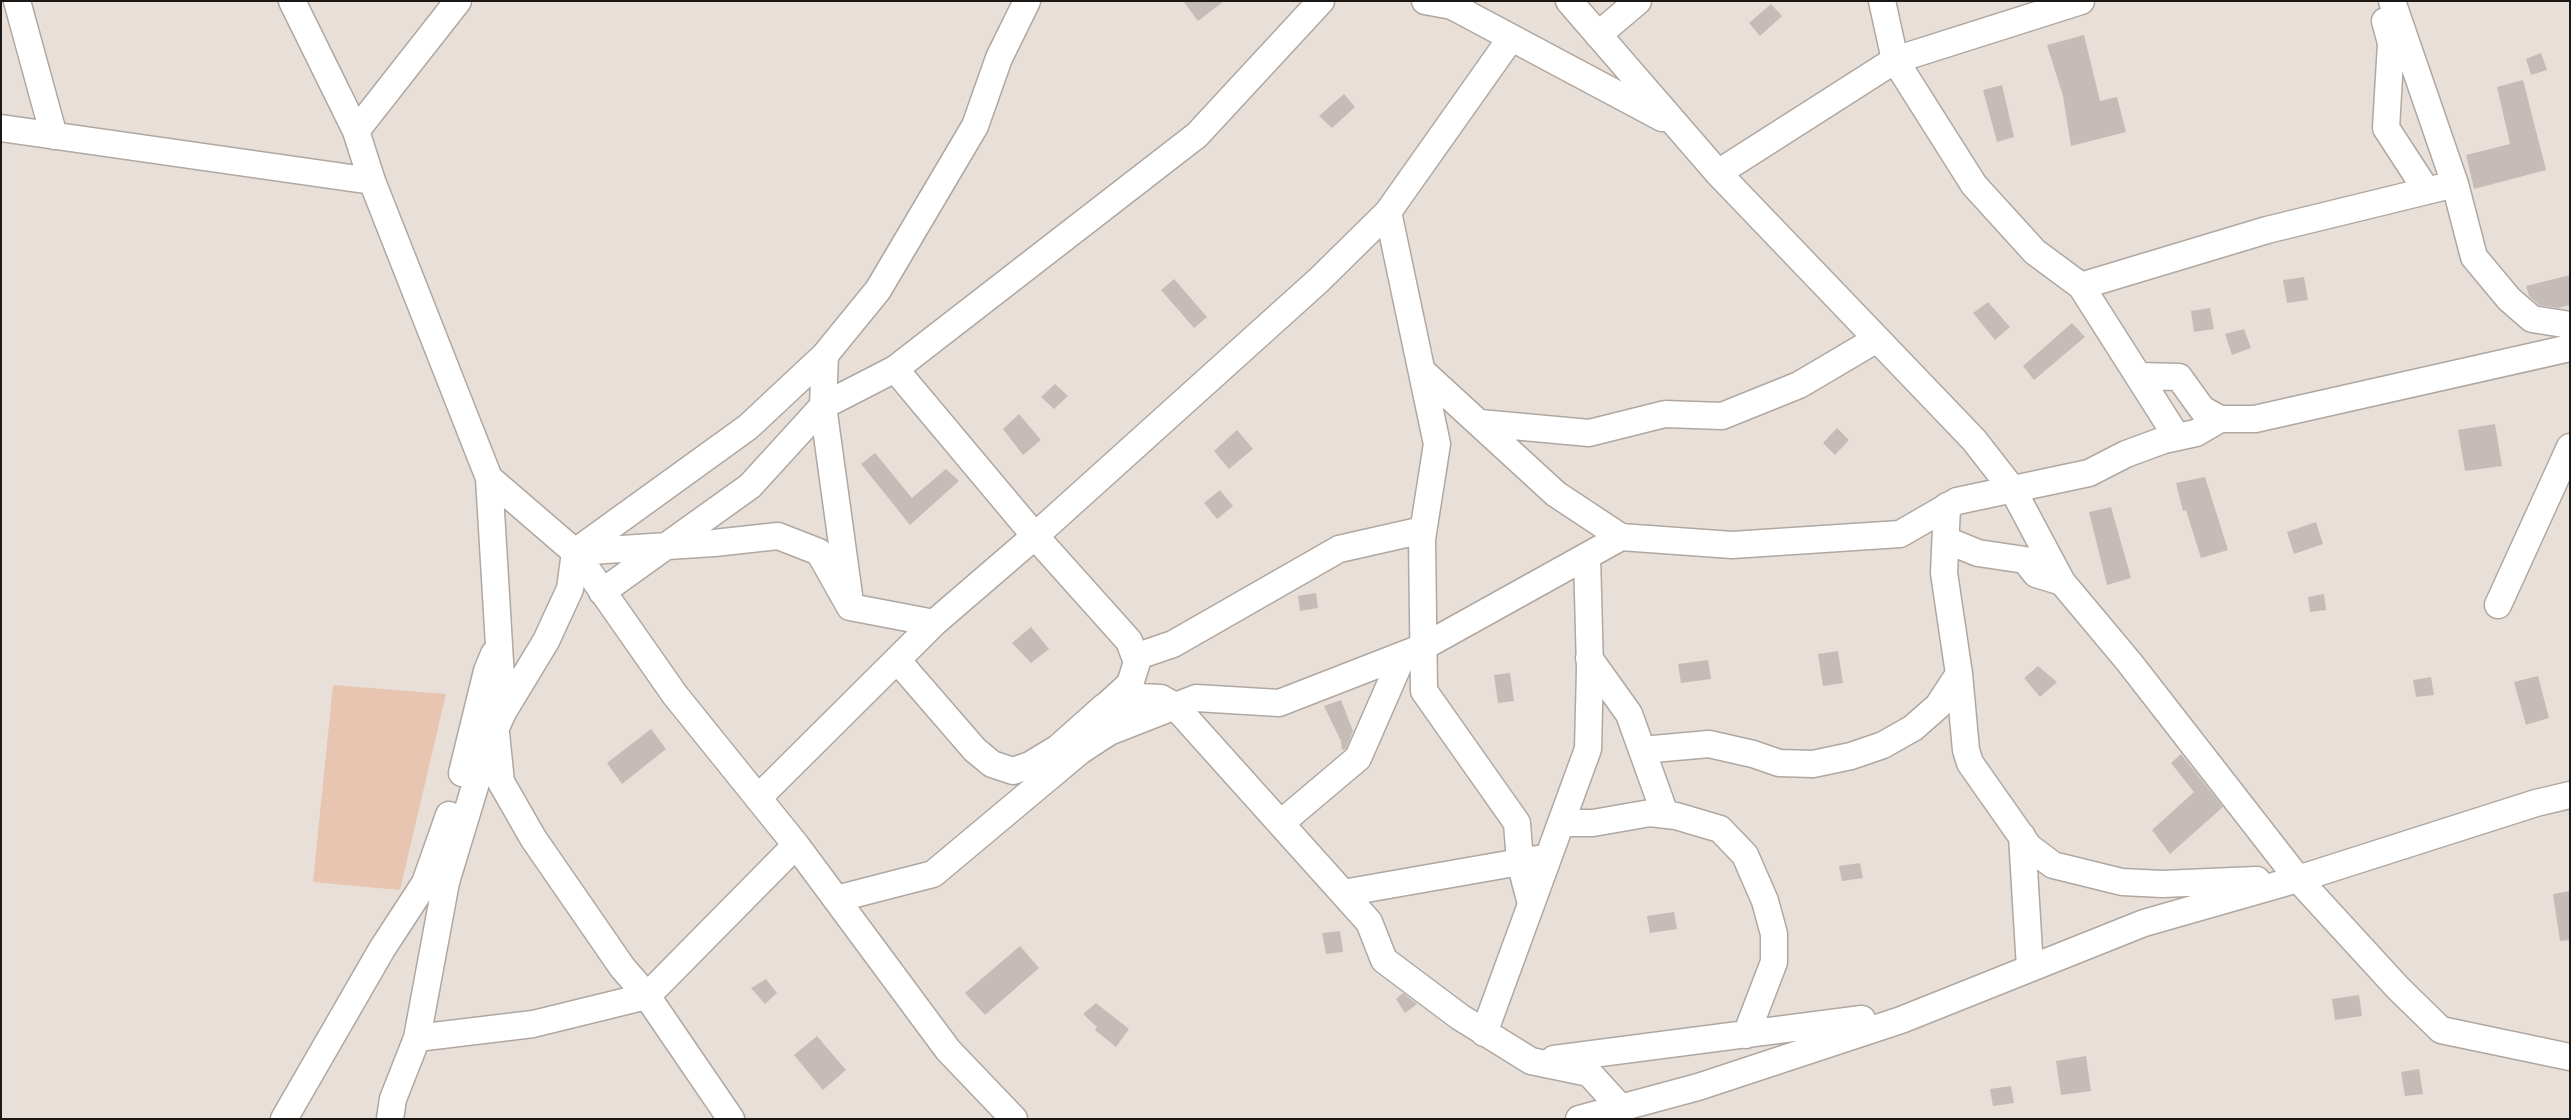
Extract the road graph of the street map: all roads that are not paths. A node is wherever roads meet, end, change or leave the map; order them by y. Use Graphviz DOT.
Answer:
graph roads {
  1 [pos="16,1"];
  2 [pos="292,1"];
  3 [pos="458,1"];
  4 [pos="1027,1"];
  5 [pos="1321,1"];
  6 [pos="1425,1"];
  7 [pos="1569,1"];
  8 [pos="1638,1"];
  9 [pos="1882,1"];
  10 [pos="2081,1"];
  11 [pos="2380,1"];
  12 [pos="2392,1"];
  13 [pos="1598,35"];
  14 [pos="1510,38"];
  15 [pos="1895,60"];
  16 [pos="1676,125"];
  17 [pos="1,128"];
  18 [pos="356,131"];
  19 [pos="54,136"];
  20 [pos="1718,173"];
  21 [pos="372,181"];
  22 [pos="2456,184"];
  23 [pos="2427,191"];
  24 [pos="1388,212"];
  25 [pos="2081,286"];
  26 [pos="2570,326"];
  27 [pos="1877,339"];
  28 [pos="2570,348"];
  29 [pos="825,355"];
  30 [pos="896,370"];
  31 [pos="1423,372"];
  32 [pos="2139,376"];
  33 [pos="823,406"];
  34 [pos="2220,419"];
  35 [pos="1480,423"];
  36 [pos="2177,437"];
  37 [pos="2570,447"];
  38 [pos="489,478"];
  39 [pos="2012,490"];
  40 [pos="1947,506"];
  41 [pos="1423,530"];
  42 [pos="1035,536"];
  43 [pos="1622,537"];
  44 [pos="1946,540"];
  45 [pos="666,546"];
  46 [pos="575,552"];
  47 [pos="1587,556"];
  48 [pos="2062,582"];
  49 [pos="602,592"];
  50 [pos="2498,605"];
  51 [pos="850,607"];
  52 [pos="934,623"];
  53 [pos="499,641"];
  54 [pos="1413,651"];
  55 [pos="1135,657"];
  56 [pos="1589,658"];
  57 [pos="897,660"];
  58 [pos="1959,674"];
  59 [pos="1175,706"];
  60 [pos="1104,707"];
  61 [pos="499,719"];
  62 [pos="1642,750"];
  63 [pos="2570,795"];
  64 [pos="758,798"];
  65 [pos="1665,814"];
  66 [pos="1280,823"];
  67 [pos="1561,823"];
  68 [pos="2022,836"];
  69 [pos="796,845"];
  70 [pos="1548,857"];
  71 [pos="1520,862"];
  72 [pos="2298,879"];
  73 [pos="1343,893"];
  74 [pos="836,899"];
  75 [pos="1531,904"];
  76 [pos="2030,968"];
  77 [pos="647,996"];
  78 [pos="1940,1004"];
  79 [pos="1484,1032"];
  80 [pos="1746,1035"];
  81 [pos="417,1038"];
  82 [pos="2570,1057"];
  83 [pos="1531,1061"];
  84 [pos="1620,1107"];
  85 [pos="284,1119"];
  86 [pos="390,1119"];
  87 [pos="731,1119"];
  88 [pos="1014,1119"];
  89 [pos="1578,1119"];
  1 -- 19 [label="street"];
  2 -- 18 [label="street"];
  3 -- 18 [label="street"];
  4 -- 29 [label="street"];
  5 -- 30 [label="street"];
  6 -- 14 [label="street"];
  7 -- 13 [label="street"];
  8 -- 13 [label="street"];
  9 -- 15 [label="street"];
  10 -- 15 [label="street"];
  11 -- 23 [label="street"];
  12 -- 22 [label="street"];
  13 -- 16 [label="street"];
  14 -- 16 [label="street"];
  14 -- 24 [label="street"];
  15 -- 20 [label="street"];
  15 -- 25 [label="street"];
  16 -- 20 [label="street"];
  17 -- 19 [label="street"];
  18 -- 21 [label="street"];
  19 -- 21 [label="street"];
  20 -- 27 [label="street"];
  21 -- 38 [label="street"];
  22 -- 23 [label="street"];
  22 -- 26 [label="street"];
  23 -- 25 [label="street"];
  24 -- 31 [label="street"];
  24 -- 42 [label="street"];
  25 -- 32 [label="street"];
  27 -- 35 [label="street"];
  27 -- 39 [label="street"];
  28 -- 34 [label="street"];
  29 -- 33 [label="street"];
  29 -- 46 [label="street"];
  30 -- 33 [label="street"];
  30 -- 42 [label="street"];
  31 -- 35 [label="street"];
  31 -- 41 [label="street"];
  32 -- 34 [label="street"];
  32 -- 36 [label="street"];
  33 -- 45 [label="street"];
  33 -- 51 [label="street"];
  34 -- 36 [label="street"];
  35 -- 43 [label="street"];
  36 -- 39 [label="street"];
  37 -- 50 [label="street"];
  38 -- 46 [label="street"];
  38 -- 53 [label="street"];
  39 -- 40 [label="street"];
  39 -- 48 [label="street"];
  40 -- 43 [label="street"];
  40 -- 44 [label="street"];
  41 -- 54 [label="street"];
  41 -- 55 [label="street"];
  42 -- 52 [label="street"];
  42 -- 55 [label="street"];
  43 -- 47 [label="street"];
  44 -- 48 [label="street"];
  44 -- 58 [label="street"];
  45 -- 46 [label="street"];
  45 -- 49 [label="street"];
  45 -- 51 [label="street"];
  46 -- 49 [label="street"];
  46 -- 61 [label="street"];
  47 -- 54 [label="street"];
  47 -- 56 [label="street"];
  48 -- 72 [label="street"];
  49 -- 64 [label="street"];
  51 -- 52 [label="street"];
  52 -- 57 [label="street"];
  53 -- 61 [label="street"];
  53 -- 85 [label="street"];
  54 -- 59 [label="street"];
  54 -- 66 [label="street"];
  54 -- 71 [label="street"];
  55 -- 60 [label="street"];
  56 -- 62 [label="street"];
  56 -- 67 [label="street"];
  57 -- 60 [label="street"];
  57 -- 64 [label="street"];
  58 -- 62 [label="street"];
  58 -- 68 [label="street"];
  59 -- 60 [label="street"];
  59 -- 66 [label="street"];
  59 -- 74 [label="street"];
  61 -- 77 [label="street"];
  61 -- 81 [label="street"];
  62 -- 65 [label="street"];
  63 -- 72 [label="street"];
  64 -- 69 [label="street"];
  65 -- 67 [label="street"];
  65 -- 80 [label="street"];
  66 -- 73 [label="street"];
  67 -- 70 [label="street"];
  68 -- 72 [label="street"];
  68 -- 76 [label="street"];
  69 -- 74 [label="street"];
  69 -- 77 [label="street"];
  70 -- 71 [label="street"];
  70 -- 75 [label="street"];
  71 -- 73 [label="street"];
  71 -- 75 [label="street"];
  72 -- 76 [label="street"];
  72 -- 82 [label="street"];
  73 -- 79 [label="street"];
  74 -- 88 [label="street"];
  75 -- 79 [label="street"];
  76 -- 78 [label="street"];
  77 -- 81 [label="street"];
  77 -- 87 [label="street"];
  78 -- 80 [label="street"];
  78 -- 84 [label="street"];
  79 -- 83 [label="street"];
  80 -- 83 [label="street"];
  81 -- 86 [label="street"];
  83 -- 84 [label="street"];
  84 -- 89 [label="street"];
}
